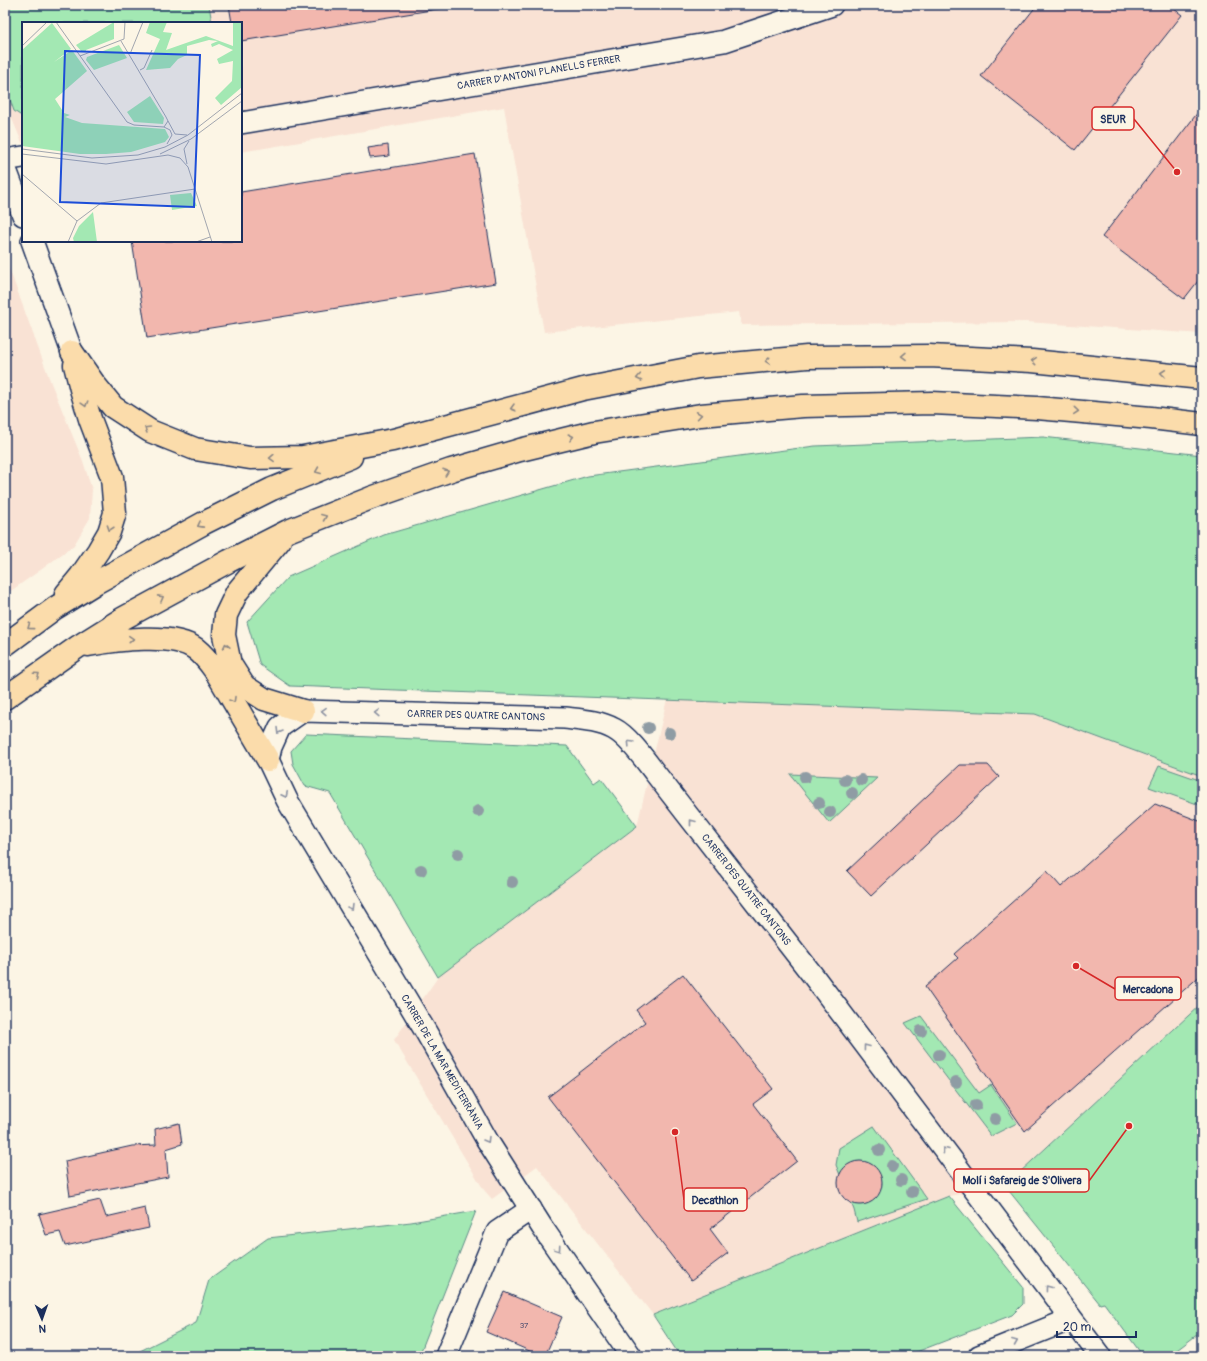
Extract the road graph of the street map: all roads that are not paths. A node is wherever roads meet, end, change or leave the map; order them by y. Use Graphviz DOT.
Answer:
graph roads {
  1 [pos="832,5"];
  2 [pos="242,123"];
  3 [pos="22,157"];
  4 [pos="5,160"];
  5 [pos="5,167"];
  6 [pos="22,212"];
  7 [pos="32,242"];
  8 [pos="72,352"];
  9 [pos="1202,378"];
  10 [pos="1202,424"];
  11 [pos="393,440"];
  12 [pos="288,531"];
  13 [pos="55,608"];
  14 [pos="5,645"];
  15 [pos="79,646"];
  16 [pos="5,698"];
  17 [pos="303,711"];
  18 [pos="268,760"];
  19 [pos="531,1210"];
  20 [pos="1072,1319"];
  21 [pos="629,1355"];
  22 [pos="446,1356"];
  23 [pos="979,1356"];
  24 [pos="1100,1356"];
  1 -- 2 [label="street, CARRER D'ANTONI PLANELLS FERRER"];
  3 -- 4 [label="street"];
  5 -- 6 [label="street"];
  7 -- 8 [label="street"];
  11 -- 8 [label="highway, one-way"];
  8 -- 13 [label="highway, one-way"];
  9 -- 11 [label="highway, one-way"];
  12 -- 10 [label="highway, one-way"];
  11 -- 13 [label="highway, one-way"];
  15 -- 12 [label="highway, one-way"];
  17 -- 12 [label="highway, one-way"];
  13 -- 14 [label="highway, one-way"];
  16 -- 15 [label="highway, one-way"];
  15 -- 18 [label="highway, one-way"];
  17 -- 18 [label="street, one-way"];
  20 -- 17 [label="street, CARRER DES QUATRE CANTONS, one-way"];
  18 -- 19 [label="street, CARRER DE LA MAR MEDITERRÀNIA, one-way"];
  19 -- 21 [label="street, CARRER DE LA MAR MEDITERRÀNIA, one-way"];
  19 -- 22 [label="street"];
  23 -- 20 [label="street, one-way"];
  20 -- 24 [label="street, CARRER DES QUATRE CANTONS"];
}
